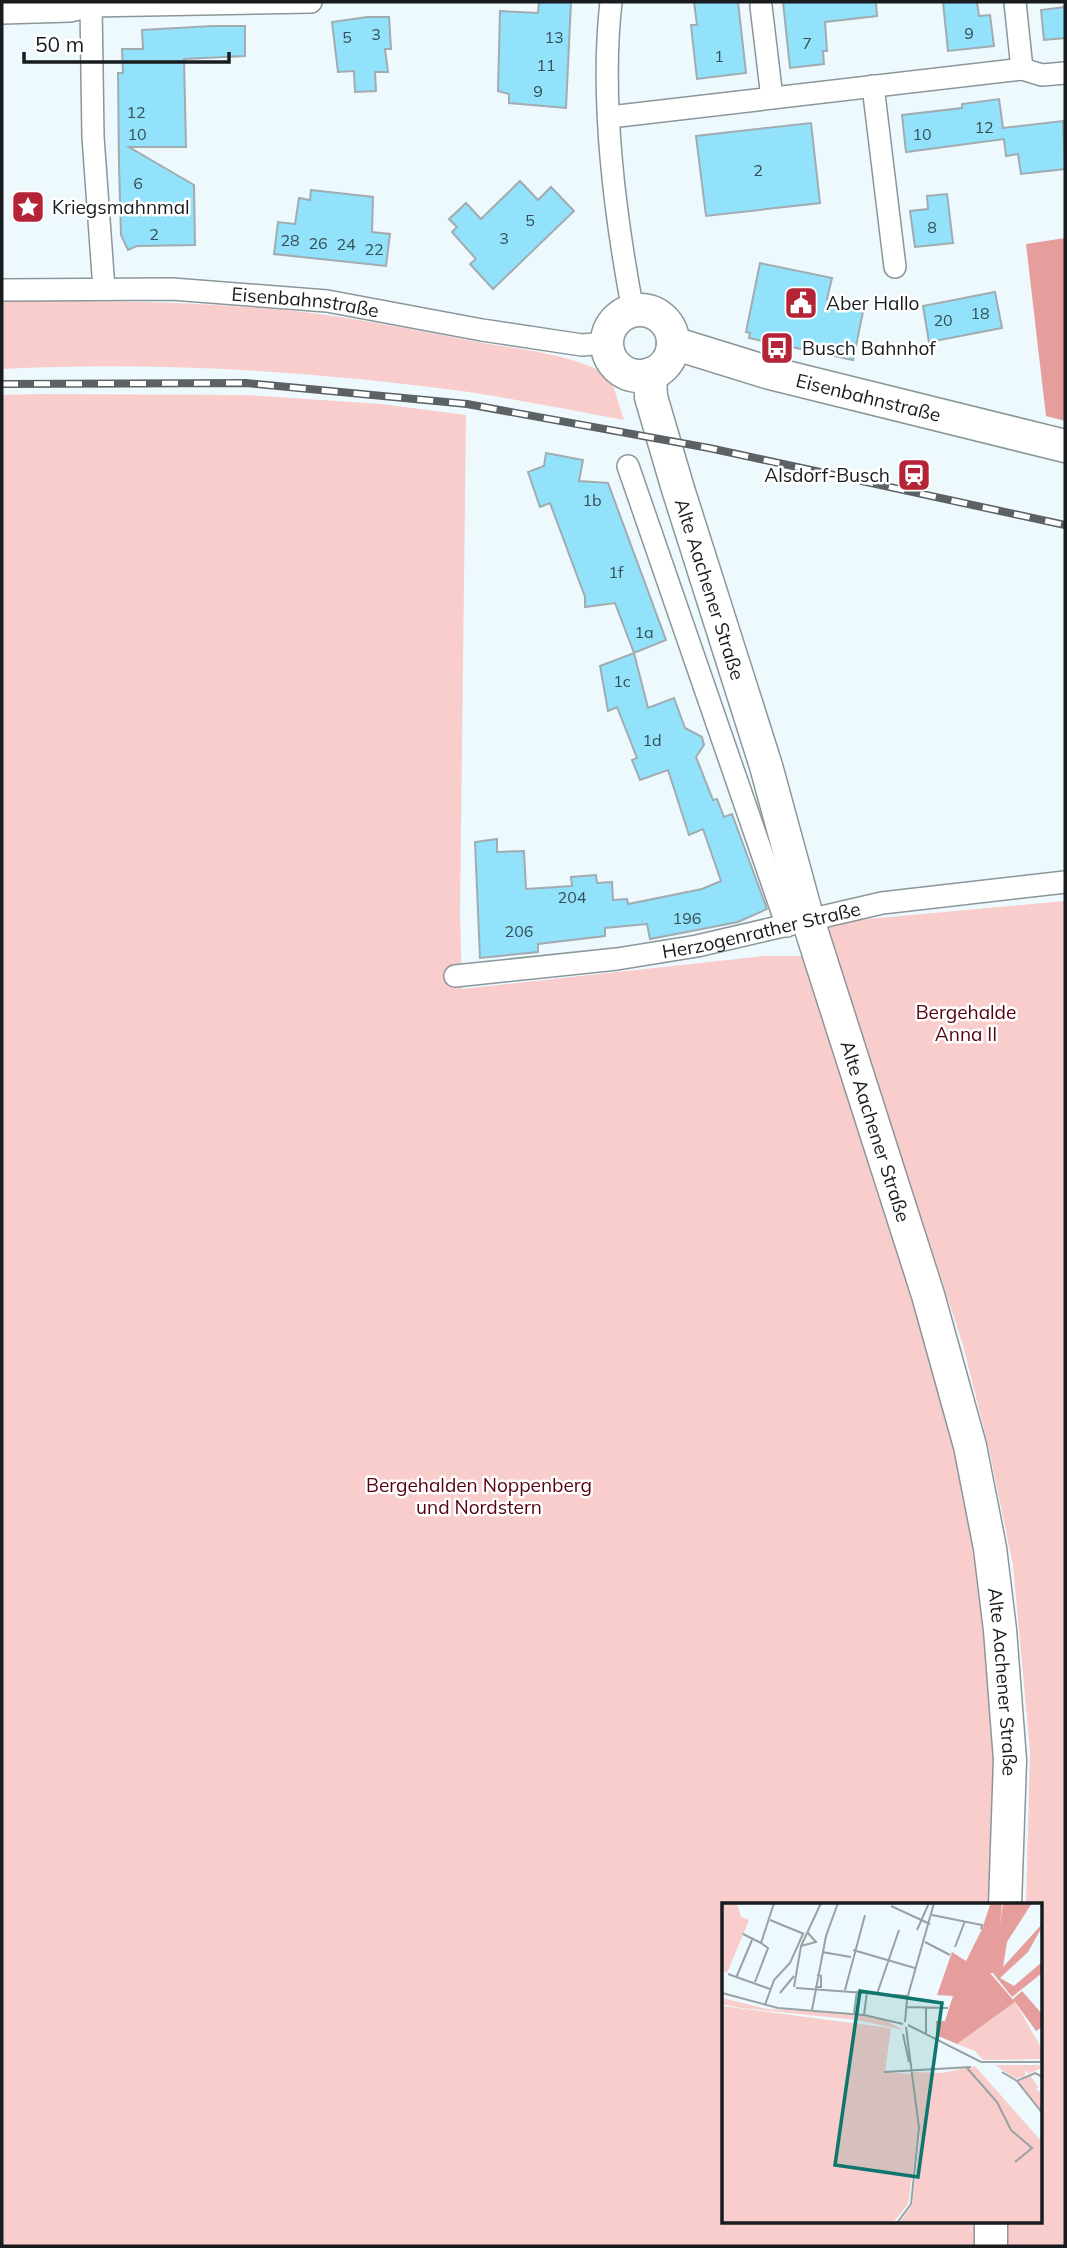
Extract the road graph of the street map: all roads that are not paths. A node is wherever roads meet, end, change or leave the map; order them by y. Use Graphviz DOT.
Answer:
graph roads {
  1 [pos="311,2"];
  2 [pos="611,2"];
  3 [pos="1014,2"];
  4 [pos="230,4"];
  5 [pos="91,6"];
  6 [pos="761,6"];
  7 [pos="2,13"];
  8 [pos="1022,69"];
  9 [pos="1065,73"];
  10 [pos="873,86"];
  11 [pos="772,98"];
  12 [pos="610,117"];
  13 [pos="895,267"];
  14 [pos="104,289"];
  15 [pos="2,290"];
  16 [pos="633,311"];
  17 [pos="607,343"];
  18 [pos="673,343"];
  19 [pos="650,374"];
  20 [pos="1065,446"];
  21 [pos="628,466"];
  22 [pos="1065,882"];
  23 [pos="798,923"];
  24 [pos="455,976"];
  25 [pos="1005,1903"];
  26 [pos="991,2224"];
  27 [pos="991,2246"];
  1 -- 4 [label="street"];
  2 -- 12 [label="street"];
  3 -- 8 [label="street"];
  4 -- 5 [label="street"];
  5 -- 7 [label="street"];
  5 -- 14 [label="street"];
  6 -- 11 [label="street"];
  8 -- 9 [label="street"];
  8 -- 10 [label="street"];
  10 -- 11 [label="street"];
  10 -- 13 [label="street"];
  11 -- 12 [label="street"];
  12 -- 16 [label="street"];
  14 -- 15 [label="street, Eisenbahnstraße"];
  14 -- 17 [label="street, Eisenbahnstraße"];
  16 -- 17 [label="street"];
  16 -- 18 [label="street"];
  17 -- 19 [label="street"];
  18 -- 19 [label="street"];
  18 -- 20 [label="street, Eisenbahnstraße"];
  19 -- 23 [label="street, Alte Aachener Straße"];
  21 -- 23 [label="street, Alte Aachener Straße"];
  22 -- 23 [label="street, Herzogenrather Straße"];
  23 -- 24 [label="street, Herzogenrather Straße"];
  23 -- 25 [label="street, Alte Aachener Straße"];
  26 -- 27 [label="street"];
}
